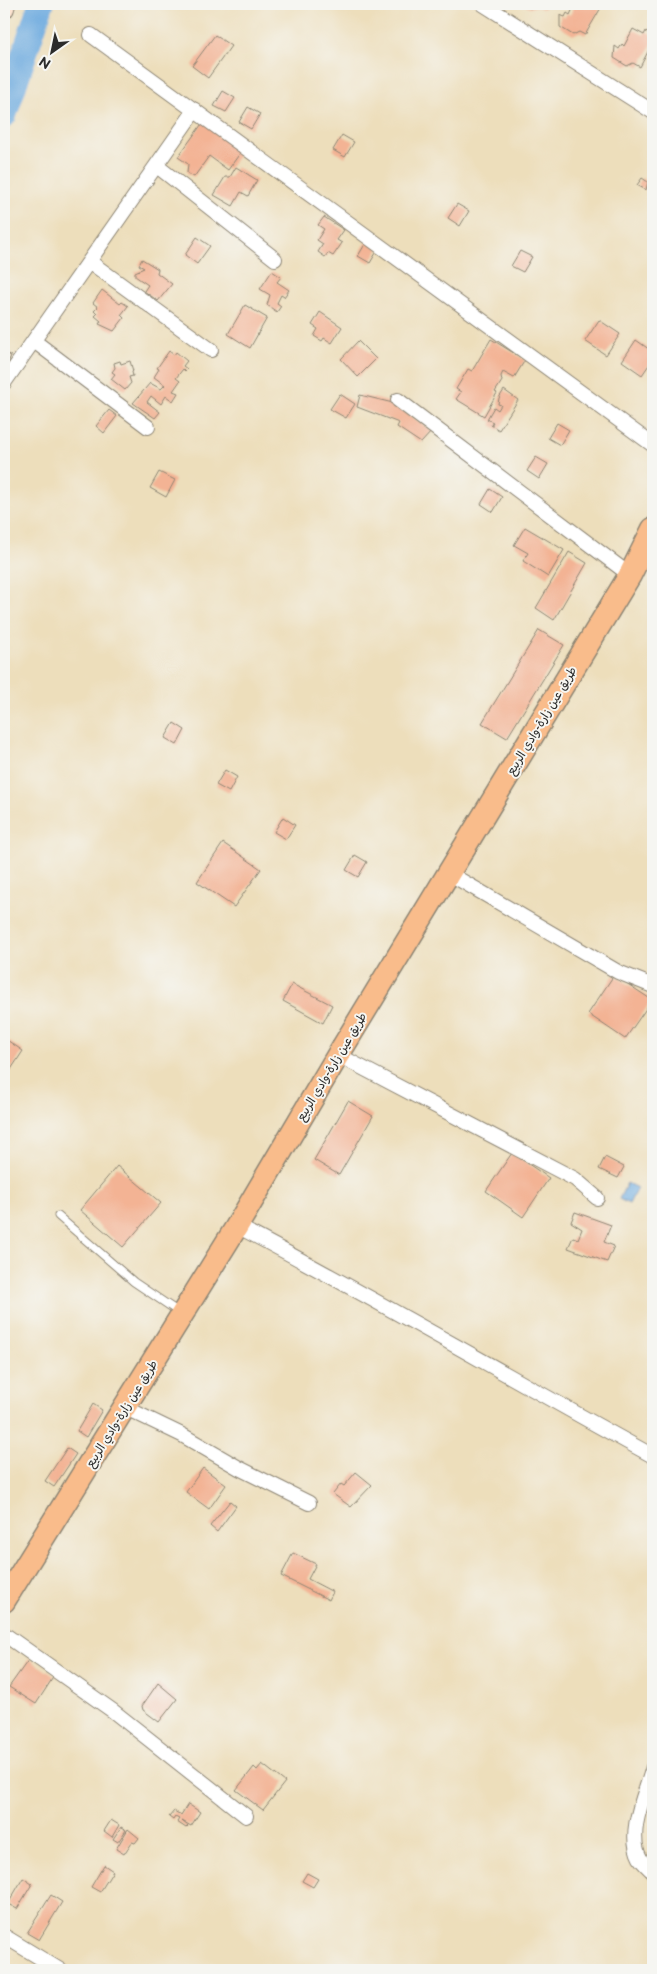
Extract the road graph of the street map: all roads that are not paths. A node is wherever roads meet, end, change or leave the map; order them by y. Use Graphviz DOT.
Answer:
graph roads {
  1 [pos="5,4"];
  2 [pos="489,5"];
  3 [pos="4,8"];
  4 [pos="91,35"];
  5 [pos="195,110"];
  6 [pos="653,112"];
  7 [pos="156,166"];
  8 [pos="275,259"];
  9 [pos="90,262"];
  10 [pos="34,341"];
  11 [pos="211,350"];
  12 [pos="4,383"];
  13 [pos="398,400"];
  14 [pos="148,426"];
  15 [pos="653,445"];
  16 [pos="653,529"];
  17 [pos="630,575"];
  18 [pos="450,874"];
  19 [pos="653,986"];
  20 [pos="338,1055"];
  21 [pos="597,1198"];
  22 [pos="58,1216"];
  23 [pos="237,1226"];
  24 [pos="183,1314"];
  25 [pos="126,1408"];
  26 [pos="653,1456"];
  27 [pos="309,1503"];
  28 [pos="4,1601"];
  29 [pos="4,1634"];
  30 [pos="653,1767"];
  31 [pos="246,1816"];
  32 [pos="653,1872"];
  33 [pos="4,1936"];
  34 [pos="60,1970"];
  1 -- 3 [label="main road"];
  2 -- 6 [label="street"];
  4 -- 5 [label="street"];
  5 -- 7 [label="street"];
  5 -- 15 [label="street"];
  7 -- 8 [label="street"];
  7 -- 9 [label="street"];
  9 -- 10 [label="street"];
  9 -- 11 [label="street"];
  10 -- 12 [label="street"];
  10 -- 14 [label="street"];
  13 -- 17 [label="street"];
  16 -- 17 [label="main road, طريق عين زارة-وادي الربيع"];
  17 -- 18 [label="main road, طريق عين زارة-وادي الربيع"];
  18 -- 19 [label="street"];
  18 -- 20 [label="main road, طريق عين زارة-وادي الربيع"];
  20 -- 21 [label="street"];
  20 -- 23 [label="main road, طريق عين زارة-وادي الربيع"];
  22 -- 24 [label="lane"];
  23 -- 24 [label="main road, طريق عين زارة-وادي الربيع"];
  23 -- 26 [label="street"];
  24 -- 25 [label="main road, طريق عين زارة-وادي الربيع"];
  25 -- 27 [label="street"];
  25 -- 28 [label="main road, طريق عين زارة-وادي الربيع"];
  29 -- 31 [label="street"];
  30 -- 32 [label="street"];
  33 -- 34 [label="street"];
}
